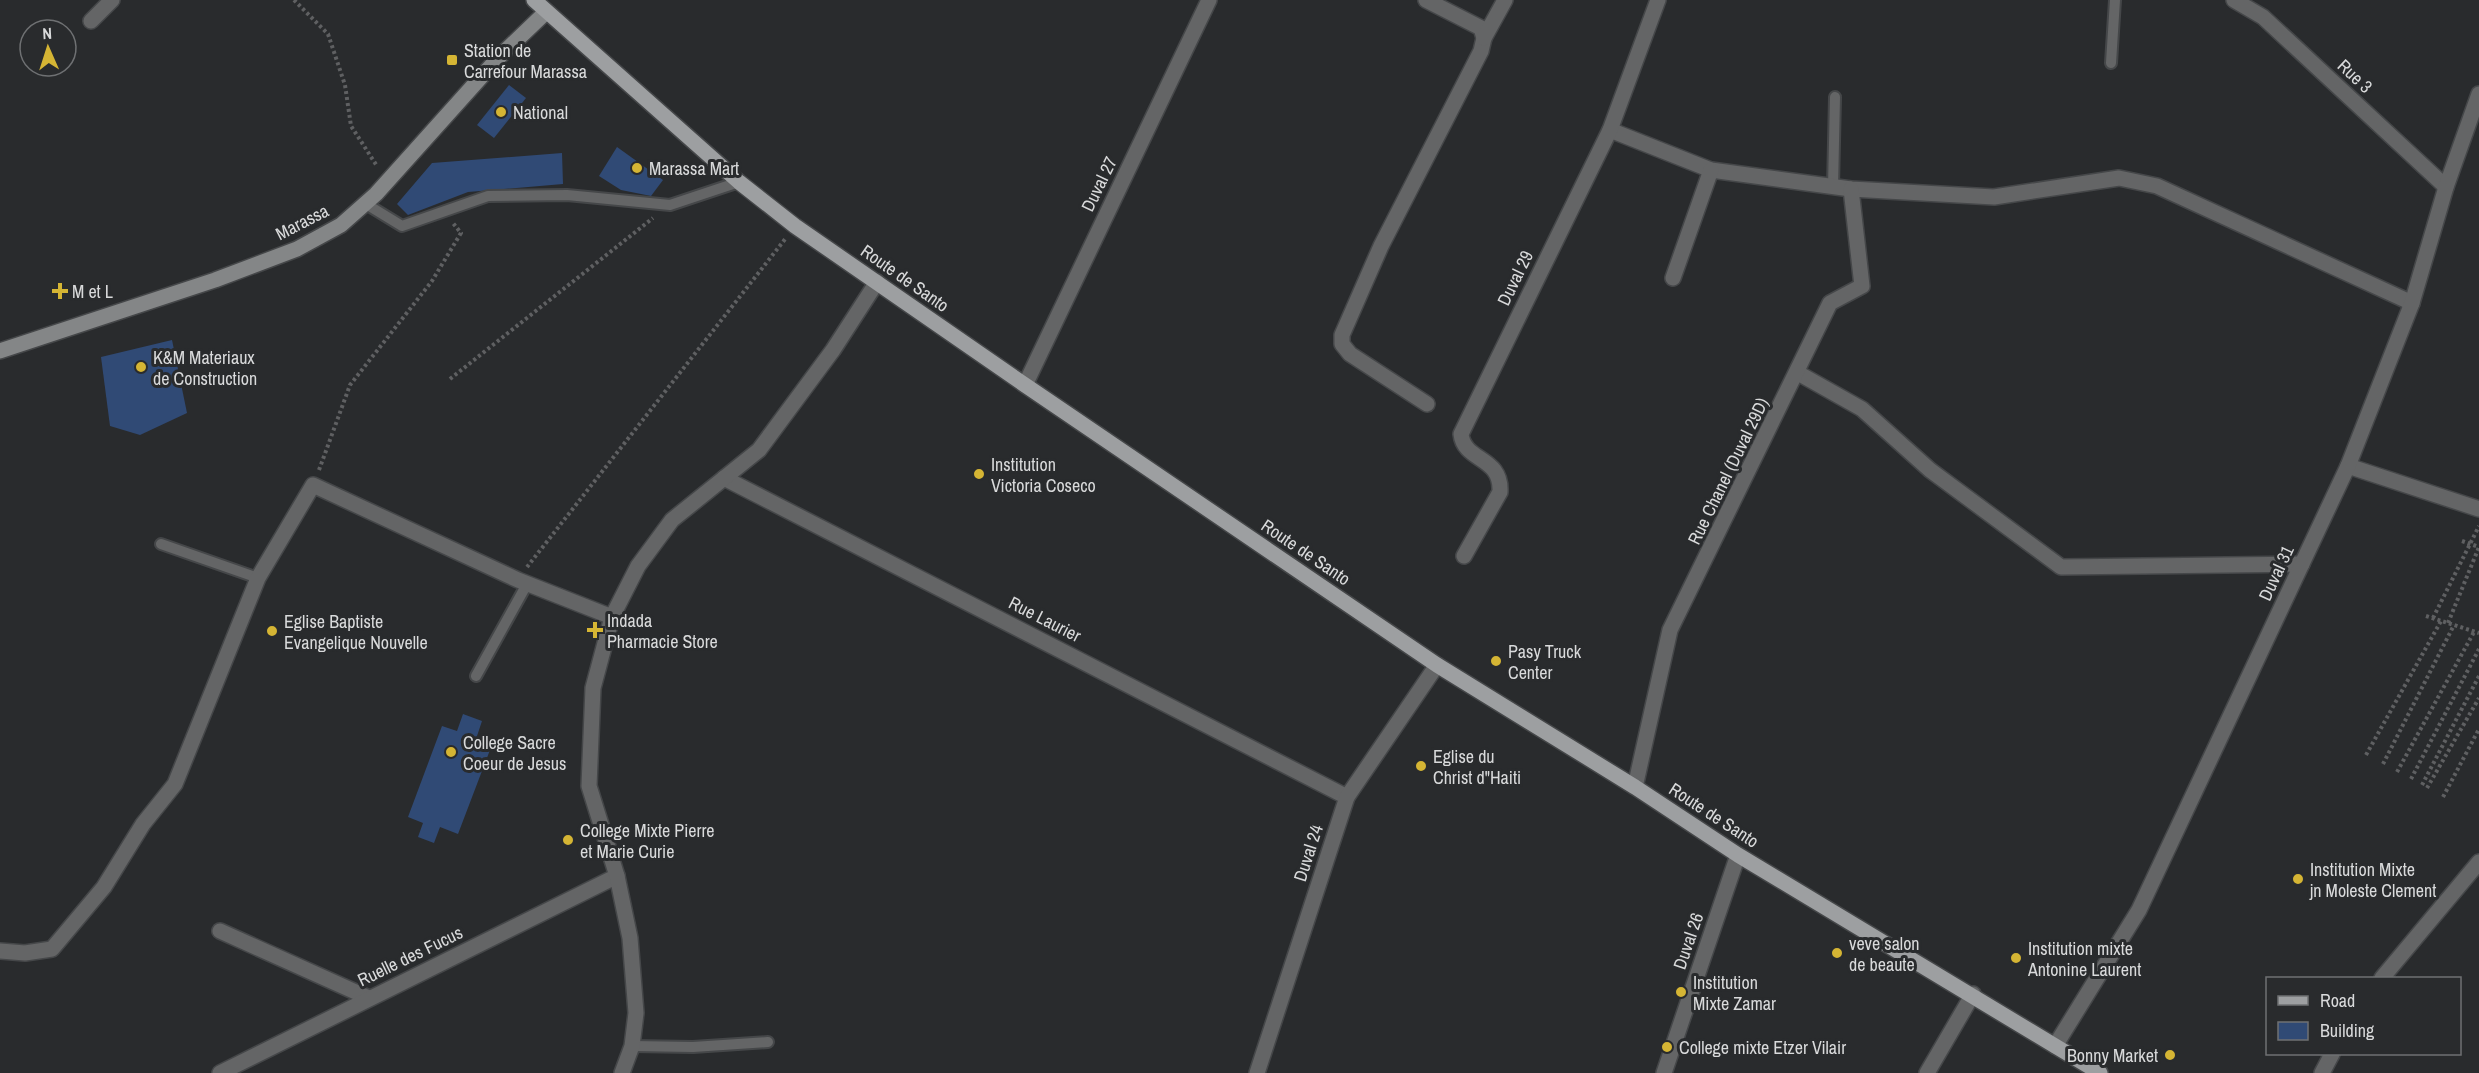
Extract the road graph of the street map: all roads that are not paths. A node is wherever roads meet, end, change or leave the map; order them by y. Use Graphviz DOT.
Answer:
graph roads {
  1 [pos="112,0"];
  2 [pos="534,0"];
  3 [pos="1209,0"];
  4 [pos="1426,0"];
  5 [pos="1505,0"];
  6 [pos="1658,0"];
  7 [pos="2115,0"];
  8 [pos="2234,0"];
  9 [pos="546,12"];
  10 [pos="91,21"];
  11 [pos="1484,38"];
  12 [pos="2111,63"];
  13 [pos="2479,94"];
  14 [pos="1835,97"];
  15 [pos="1610,130"];
  16 [pos="1712,170"];
  17 [pos="739,182"];
  18 [pos="1833,187"];
  19 [pos="2446,187"];
  20 [pos="1851,189"];
  21 [pos="366,204"];
  22 [pos="1673,278"];
  23 [pos="876,282"];
  24 [pos="2412,303"];
  25 [pos="0,351"];
  26 [pos="1798,373"];
  27 [pos="1025,385"];
  28 [pos="1427,404"];
  29 [pos="2348,466"];
  30 [pos="724,478"];
  31 [pos="2479,508"];
  32 [pos="161,544"];
  33 [pos="1464,556"];
  34 [pos="2302,564"];
  35 [pos="258,578"];
  36 [pos="523,582"];
  37 [pos="612,617"];
  38 [pos="1437,665"];
  39 [pos="476,676"];
  40 [pos="1635,787"];
  41 [pos="1347,797"];
  42 [pos="1738,855"];
  43 [pos="2479,862"];
  44 [pos="617,876"];
  45 [pos="220,931"];
  46 [pos="0,951"];
  47 [pos="2383,977"];
  48 [pos="1973,994"];
  49 [pos="369,998"];
  50 [pos="768,1042"];
  51 [pos="632,1046"];
  52 [pos="2055,1046"];
  53 [pos="2331,1055"];
  54 [pos="220,1073"];
  55 [pos="622,1073"];
  56 [pos="1257,1073"];
  57 [pos="1664,1073"];
  58 [pos="1927,1073"];
  59 [pos="2100,1073"];
  60 [pos="2322,1073"];
  1 -- 10 [label="street"];
  2 -- 9 [label="main road, Route de Santo"];
  3 -- 27 [label="street, Duval 27"];
  4 -- 11 [label="street"];
  5 -- 11 [label="street"];
  6 -- 15 [label="street, Duval 29"];
  7 -- 12 [label="lane"];
  8 -- 19 [label="street, Rue 3"];
  9 -- 17 [label="main road, Route de Santo"];
  9 -- 21 [label="main road, Marassa"];
  11 -- 28 [label="street"];
  13 -- 19 [label="street, Duval 31"];
  14 -- 18 [label="lane"];
  15 -- 16 [label="street"];
  15 -- 33 [label="street, Duval 29"];
  16 -- 18 [label="street"];
  16 -- 22 [label="street"];
  17 -- 21 [label="lane"];
  17 -- 23 [label="main road, Route de Santo"];
  18 -- 20 [label="street"];
  19 -- 24 [label="street, Duval 31"];
  20 -- 24 [label="street"];
  20 -- 26 [label="street, Rue Chanel (Duval 29D)"];
  21 -- 25 [label="main road, Marassa"];
  23 -- 27 [label="main road, Route de Santo"];
  23 -- 30 [label="street"];
  24 -- 29 [label="street, Duval 31"];
  26 -- 34 [label="street"];
  26 -- 40 [label="street, Rue Chanel (Duval 29D)"];
  27 -- 38 [label="main road, Route de Santo"];
  29 -- 31 [label="street"];
  29 -- 34 [label="street, Duval 31"];
  30 -- 37 [label="street"];
  30 -- 41 [label="street, Rue Laurier"];
  32 -- 35 [label="lane"];
  34 -- 52 [label="street, Duval 31"];
  35 -- 36 [label="street"];
  35 -- 46 [label="street"];
  36 -- 37 [label="street"];
  36 -- 39 [label="lane"];
  37 -- 44 [label="street"];
  38 -- 40 [label="main road, Route de Santo"];
  38 -- 41 [label="street, Duval 24"];
  40 -- 42 [label="main road, Route de Santo"];
  41 -- 56 [label="street, Duval 24"];
  42 -- 48 [label="main road, Route de Santo"];
  42 -- 57 [label="street, Duval 26"];
  43 -- 47 [label="street"];
  44 -- 49 [label="street, Ruelle des Fucus"];
  44 -- 51 [label="street"];
  45 -- 49 [label="street"];
  48 -- 52 [label="main road, Route de Santo"];
  48 -- 58 [label="street"];
  49 -- 54 [label="street, Ruelle des Fucus"];
  50 -- 51 [label="lane"];
  51 -- 55 [label="street"];
  52 -- 59 [label="main road, Route de Santo"];
  53 -- 60 [label="street"];
}
